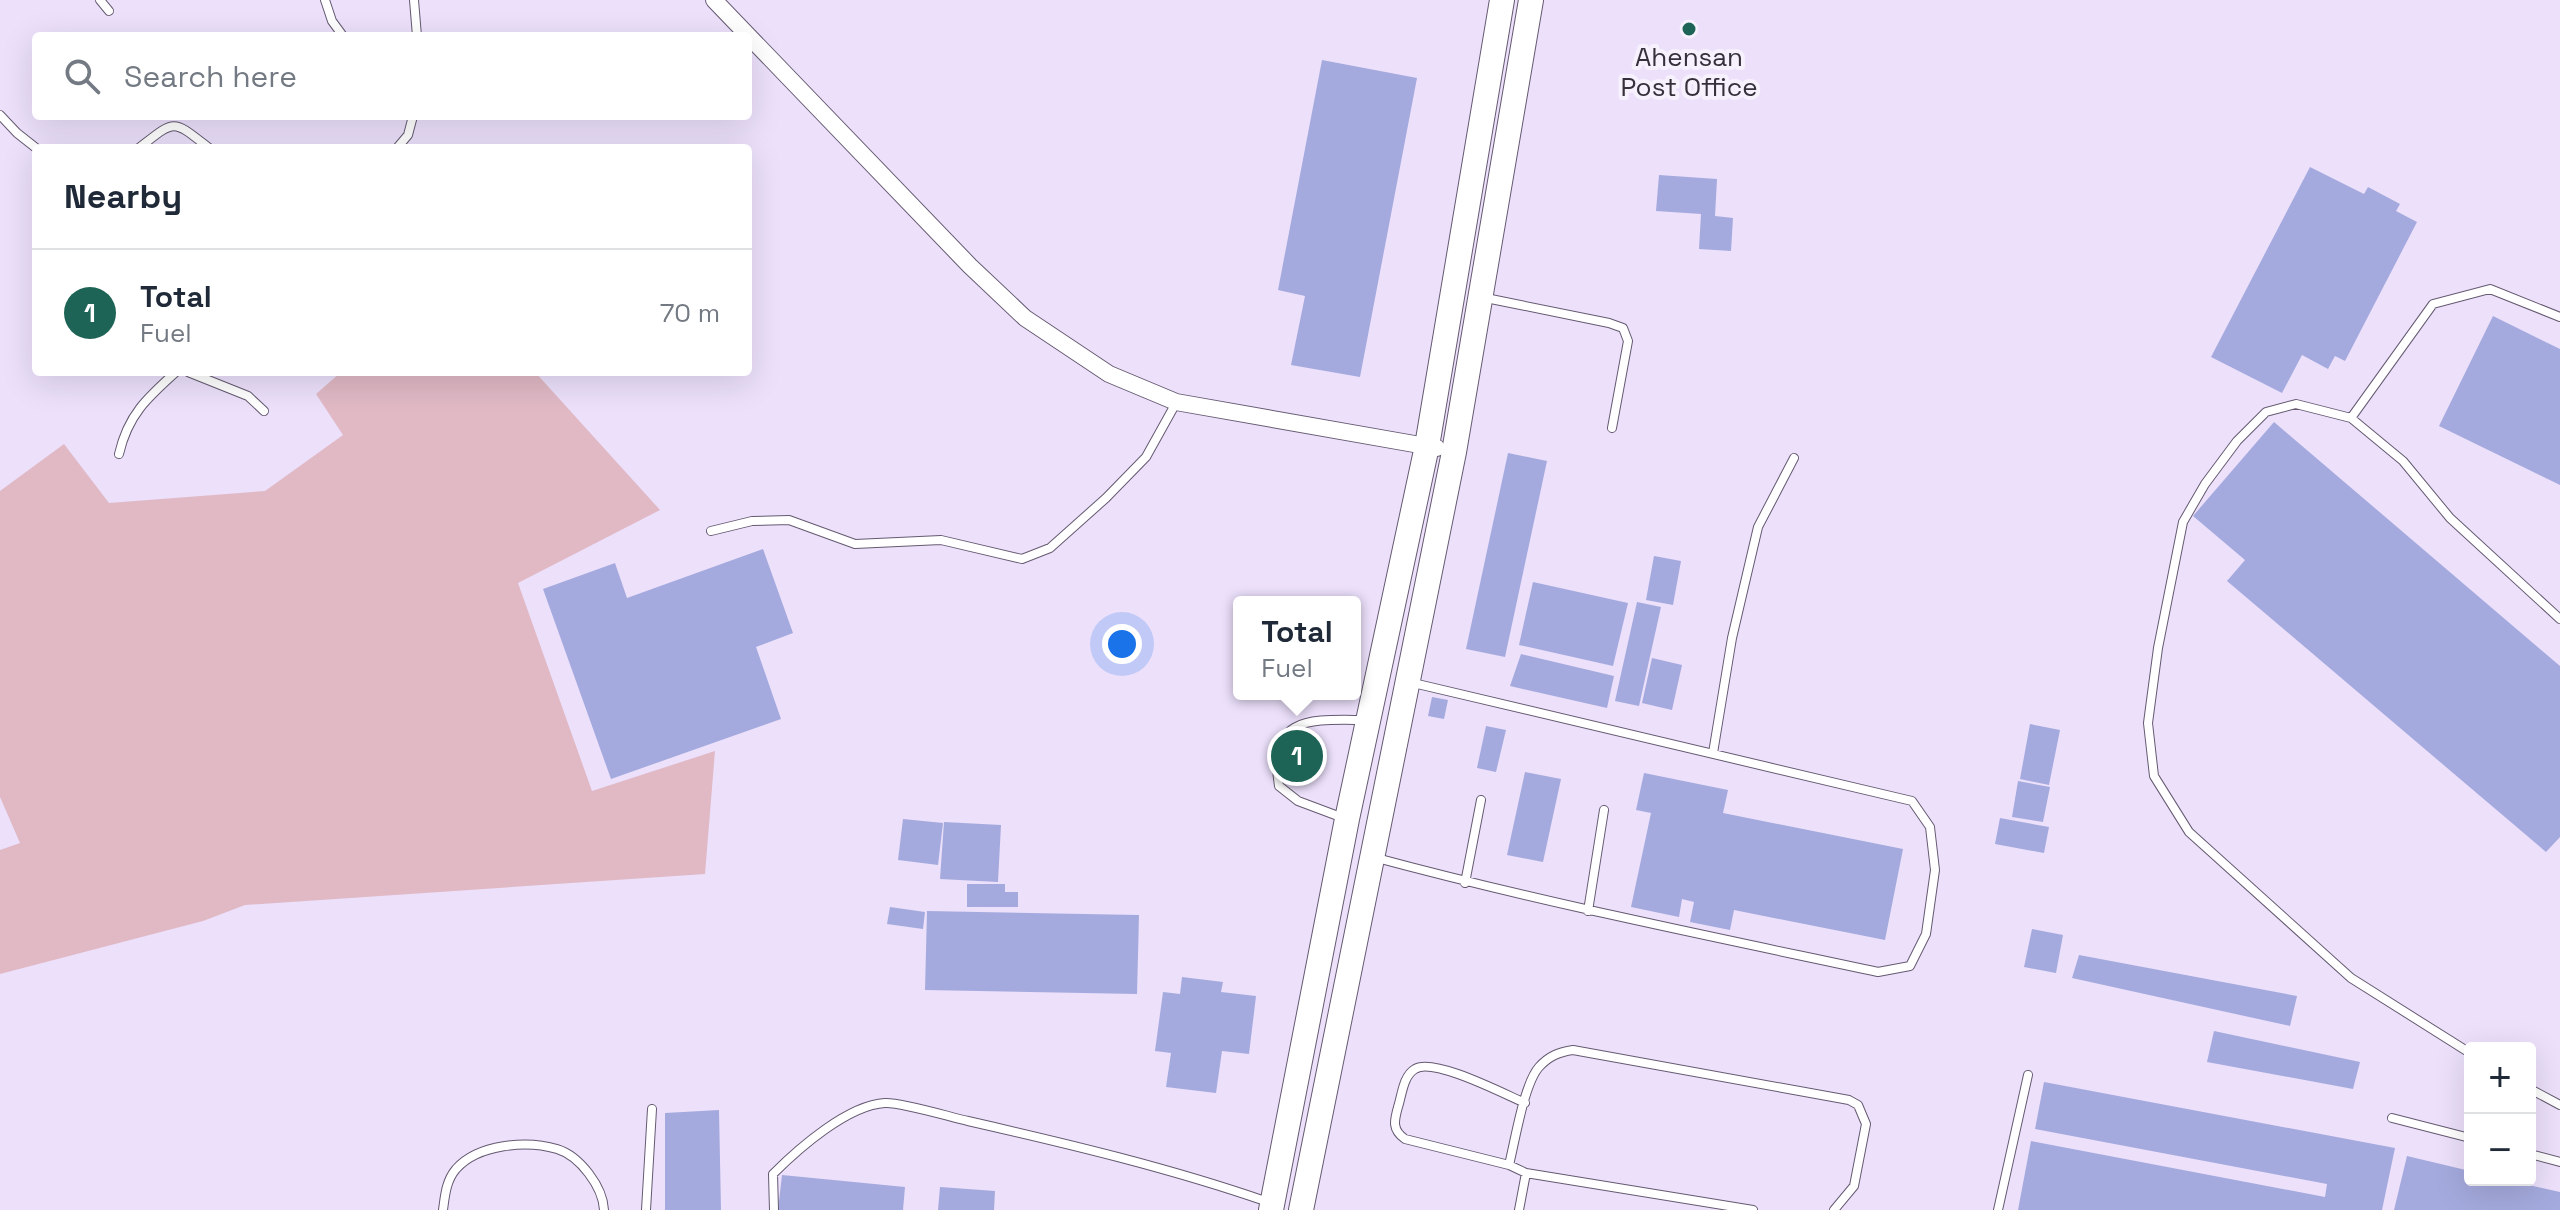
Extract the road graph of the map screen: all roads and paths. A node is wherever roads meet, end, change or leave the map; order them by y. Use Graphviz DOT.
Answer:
graph roads {
  1 [pos="100,0"];
  2 [pos="325,0"];
  3 [pos="414,0"];
  4 [pos="714,0"];
  5 [pos="1502,0"];
  6 [pos="1531,0"];
  7 [pos="109,11"];
  8 [pos="340,32"];
  9 [pos="417,32"];
  10 [pos="745,32"];
  11 [pos="752,40"];
  12 [pos="0,115"];
  13 [pos="412,120"];
  14 [pos="32,144"];
  15 [pos="144,144"];
  16 [pos="204,144"];
  17 [pos="400,144"];
  18 [pos="1481,297"];
  19 [pos="2560,317"];
  20 [pos="172,376"];
  21 [pos="198,376"];
  22 [pos="1176,402"];
  23 [pos="264,411"];
  24 [pos="2351,418"];
  25 [pos="1612,428"];
  26 [pos="1427,446"];
  27 [pos="1454,452"];
  28 [pos="119,454"];
  29 [pos="1794,458"];
  30 [pos="711,531"];
  31 [pos="2560,619"];
  32 [pos="1408,682"];
  33 [pos="1370,720"];
  34 [pos="1713,753"];
  35 [pos="1481,800"];
  36 [pos="1604,810"];
  37 [pos="1347,819"];
  38 [pos="1372,857"];
  39 [pos="1465,883"];
  40 [pos="1588,911"];
  41 [pos="2464,1049"];
  42 [pos="2028,1075"];
  43 [pos="2536,1092"];
  44 [pos="1525,1103"];
  45 [pos="2560,1105"];
  46 [pos="652,1109"];
  47 [pos="2392,1118"];
  48 [pos="2464,1136"];
  49 [pos="2536,1156"];
  50 [pos="2560,1162"];
  51 [pos="1509,1165"];
  52 [pos="1526,1173"];
  53 [pos="1272,1207"];
  54 [pos="443,1210"];
  55 [pos="604,1210"];
  56 [pos="646,1210"];
  57 [pos="774,1210"];
  58 [pos="1300,1210"];
  59 [pos="1519,1210"];
  60 [pos="1753,1210"];
  61 [pos="1834,1210"];
  62 [pos="1998,1210"];
  1 -- 7 [label="lane"];
  2 -- 8 [label="lane"];
  3 -- 9 [label="lane"];
  4 -- 10 [label="street"];
  5 -- 26 [label="main road"];
  6 -- 18 [label="main road"];
  11 -- 22 [label="street"];
  12 -- 14 [label="lane"];
  13 -- 17 [label="lane"];
  15 -- 16 [label="lane"];
  18 -- 25 [label="lane"];
  18 -- 27 [label="main road"];
  19 -- 24 [label="lane"];
  20 -- 28 [label="lane"];
  21 -- 23 [label="lane"];
  22 -- 26 [label="street"];
  22 -- 30 [label="lane"];
  24 -- 31 [label="lane"];
  24 -- 41 [label="lane"];
  26 -- 27 [label="street"];
  26 -- 33 [label="main road"];
  27 -- 32 [label="main road"];
  29 -- 34 [label="lane"];
  32 -- 34 [label="lane"];
  32 -- 38 [label="main road"];
  33 -- 37 [label="main road"];
  33 -- 37 [label="lane"];
  34 -- 40 [label="lane"];
  35 -- 39 [label="lane"];
  36 -- 40 [label="lane"];
  37 -- 53 [label="main road"];
  38 -- 39 [label="lane"];
  38 -- 58 [label="main road"];
  39 -- 40 [label="lane"];
  42 -- 62 [label="lane"];
  43 -- 45 [label="lane"];
  44 -- 51 [label="lane"];
  44 -- 51 [label="lane"];
  44 -- 61 [label="lane"];
  46 -- 56 [label="lane"];
  47 -- 48 [label="lane"];
  49 -- 50 [label="lane"];
  51 -- 52 [label="lane"];
  52 -- 59 [label="lane"];
  52 -- 60 [label="lane"];
  53 -- 57 [label="lane"];
  53 -- 58 [label="street"];
  54 -- 55 [label="lane"];
}
